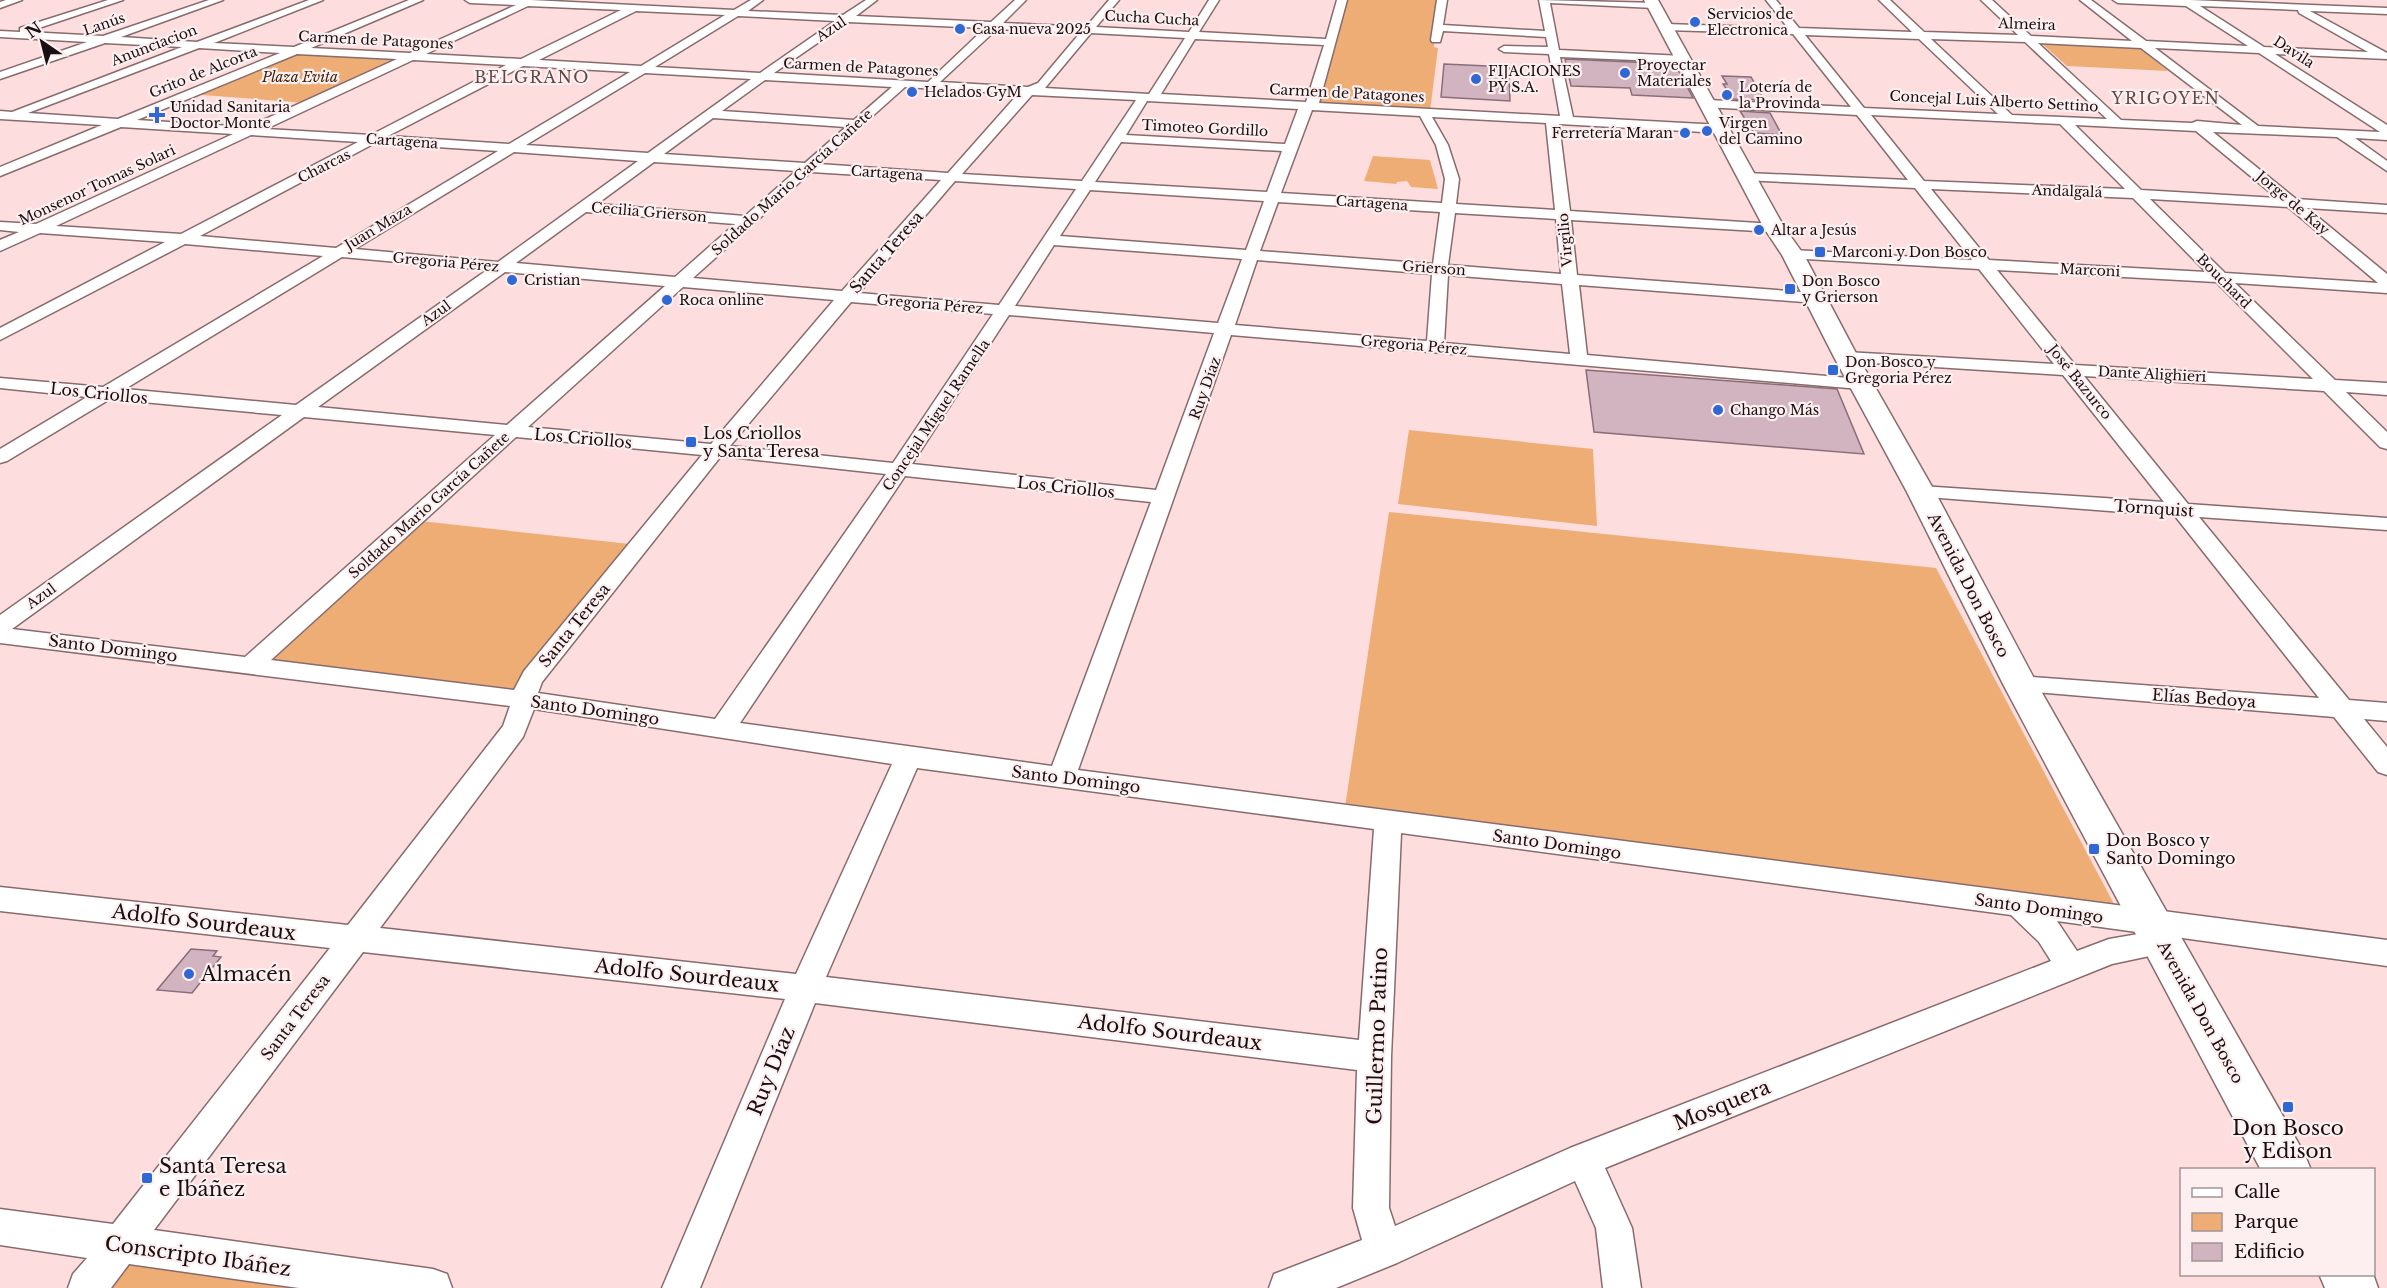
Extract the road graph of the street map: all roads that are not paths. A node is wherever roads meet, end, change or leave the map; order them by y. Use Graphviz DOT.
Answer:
graph roads {
  1 [pos="17,0"];
  2 [pos="118,0"];
  3 [pos="218,0"];
  4 [pos="318,0"];
  5 [pos="417,0"];
  6 [pos="470,0"];
  7 [pos="649,0"];
  8 [pos="758,0"];
  9 [pos="872,0"];
  10 [pos="1021,0"];
  11 [pos="1114,0"];
  12 [pos="1214,0"];
  13 [pos="1342,0"];
  14 [pos="1442,0"];
  15 [pos="1544,0"];
  16 [pos="1771,0"];
  17 [pos="1884,0"];
  18 [pos="1986,0"];
  19 [pos="2085,0"];
  20 [pos="2118,0"];
  21 [pos="2283,0"];
  22 [pos="2383,0"];
  23 [pos="532,1"];
  24 [pos="2186,2"];
  25 [pos="2387,2"];
  26 [pos="1653,3"];
  27 [pos="0,5"];
  28 [pos="635,7"];
  29 [pos="2297,8"];
  30 [pos="2387,11"];
  31 [pos="738,12"];
  32 [pos="848,18"];
  33 [pos="993,25"];
  34 [pos="1666,27"];
  35 [pos="1438,28"];
  36 [pos="1089,30"];
  37 [pos="1798,32"];
  38 [pos="1550,34"];
  39 [pos="4,35"];
  40 [pos="1193,35"];
  41 [pos="1923,36"];
  42 [pos="2029,39"];
  43 [pos="104,40"];
  44 [pos="1436,40"];
  45 [pos="1329,42"];
  46 [pos="2144,44"];
  47 [pos="199,45"];
  48 [pos="1504,49"];
  49 [pos="295,50"];
  50 [pos="2263,50"];
  51 [pos="1554,52"];
  52 [pos="2386,56"];
  53 [pos="411,57"];
  54 [pos="1683,59"];
  55 [pos="524,62"];
  56 [pos="644,69"];
  57 [pos="0,76"];
  58 [pos="761,77"];
  59 [pos="902,84"];
  60 [pos="930,86"];
  61 [pos="1030,91"];
  62 [pos="1148,97"];
  63 [pos="1708,104"];
  64 [pos="1308,106"];
  65 [pos="1860,110"];
  66 [pos="1424,113"];
  67 [pos="711,114"];
  68 [pos="4,116"];
  69 [pos="2007,116"];
  70 [pos="2062,119"];
  71 [pos="1560,120"];
  72 [pos="2116,121"];
  73 [pos="119,123"];
  74 [pos="858,124"];
  75 [pos="2197,125"];
  76 [pos="2253,128"];
  77 [pos="1721,129"];
  78 [pos="249,131"];
  79 [pos="2339,133"];
  80 [pos="2387,133"];
  81 [pos="1118,138"];
  82 [pos="375,139"];
  83 [pos="512,148"];
  84 [pos="1291,148"];
  85 [pos="651,157"];
  86 [pos="2387,167"];
  87 [pos="808,168"];
  88 [pos="0,172"];
  89 [pos="951,177"];
  90 [pos="1747,177"];
  91 [pos="1084,185"];
  92 [pos="1918,185"];
  93 [pos="2137,194"];
  94 [pos="1272,196"];
  95 [pos="2293,203"];
  96 [pos="583,207"];
  97 [pos="1450,208"];
  98 [pos="2387,209"];
  99 [pos="1564,216"];
  100 [pos="750,221"];
  101 [pos="0,226"];
  102 [pos="1774,228"];
  103 [pos="39,229"];
  104 [pos="182,239"];
  105 [pos="1052,240"];
  106 [pos="0,246"];
  107 [pos="336,253"];
  108 [pos="1252,255"];
  109 [pos="1793,255"];
  110 [pos="1985,265"];
  111 [pos="501,267"];
  112 [pos="1440,269"];
  113 [pos="2219,277"];
  114 [pos="1569,279"];
  115 [pos="2387,282"];
  116 [pos="678,283"];
  117 [pos="2387,288"];
  118 [pos="846,297"];
  119 [pos="1816,298"];
  120 [pos="1005,311"];
  121 [pos="1226,330"];
  122 [pos="0,335"];
  123 [pos="1436,346"];
  124 [pos="1579,359"];
  125 [pos="2070,369"];
  126 [pos="1853,370"];
  127 [pos="0,383"];
  128 [pos="2329,385"];
  129 [pos="2387,389"];
  130 [pos="105,394"];
  131 [pos="298,412"];
  132 [pos="513,431"];
  133 [pos="2387,443"];
  134 [pos="716,450"];
  135 [pos="0,457"];
  136 [pos="899,470"];
  137 [pos="1921,492"];
  138 [pos="1165,497"];
  139 [pos="2181,510"];
  140 [pos="2387,524"];
  141 [pos="0,626"];
  142 [pos="0,635"];
  143 [pos="252,664"];
  144 [pos="2020,684"];
  145 [pos="522,699"];
  146 [pos="2342,708"];
  147 [pos="2387,712"];
  148 [pos="722,729"];
  149 [pos="908,757"];
  150 [pos="2387,765"];
  151 [pos="1062,777"];
  152 [pos="1388,822"];
  153 [pos="0,898"];
  154 [pos="2020,905"];
  155 [pos="2157,932"];
  156 [pos="355,939"];
  157 [pos="2387,953"];
  158 [pos="2068,968"];
  159 [pos="805,988"];
  160 [pos="1374,1057"];
  161 [pos="1583,1160"];
  162 [pos="2286,1168"];
  163 [pos="0,1227"];
  164 [pos="120,1246"];
  165 [pos="1384,1250"];
  166 [pos="87,1288"];
  167 [pos="433,1288"];
  168 [pos="681,1288"];
  169 [pos="1288,1288"];
  170 [pos="1622,1288"];
  1 -- 27 [label="street"];
  2 -- 39 [label="street"];
  3 -- 43 [label="street, Lanús"];
  4 -- 47 [label="street, Anunciacion"];
  5 -- 49 [label="street, Grito de Alcorta"];
  6 -- 23 [label="street, Cucha Cucha"];
  7 -- 28 [label="street, Charcas"];
  8 -- 31 [label="street, Juan Maza"];
  9 -- 32 [label="street, Azul"];
  10 -- 33 [label="street"];
  11 -- 36 [label="street, Santa Teresa"];
  12 -- 40 [label="street, Concejal Miguel Ramella"];
  13 -- 45 [label="street, Ruy Díaz"];
  14 -- 35 [label="street"];
  15 -- 26 [label="street"];
  15 -- 38 [label="street, Virgilio"];
  16 -- 37 [label="street, José Bazurco"];
  17 -- 41 [label="street"];
  18 -- 42 [label="street"];
  19 -- 46 [label="street"];
  20 -- 24 [label="street"];
  21 -- 29 [label="street"];
  22 -- 25 [label="street"];
  23 -- 28 [label="street, Cucha Cucha"];
  23 -- 53 [label="street, Monsenor Tomas Solari"];
  24 -- 29 [label="street"];
  24 -- 50 [label="street, Davila"];
  26 -- 34 [label="main road, Avenida Don Bosco"];
  28 -- 31 [label="street, Cucha Cucha"];
  28 -- 55 [label="street, Charcas"];
  29 -- 30 [label="street"];
  29 -- 52 [label="street"];
  31 -- 32 [label="street, Cucha Cucha"];
  31 -- 56 [label="street, Juan Maza"];
  32 -- 33 [label="street, Cucha Cucha"];
  32 -- 58 [label="street, Azul"];
  33 -- 36 [label="street, Cucha Cucha"];
  33 -- 60 [label="street"];
  34 -- 37 [label="street, Almeira"];
  34 -- 54 [label="main road, Avenida Don Bosco"];
  35 -- 38 [label="street"];
  35 -- 44 [label="street"];
  36 -- 40 [label="street, Cucha Cucha"];
  36 -- 61 [label="street, Santa Teresa"];
  37 -- 41 [label="street, Almeira"];
  37 -- 65 [label="street, José Bazurco"];
  38 -- 51 [label="street, Virgilio"];
  39 -- 43 [label="street, Carmen de Patagones"];
  40 -- 45 [label="street, Cucha Cucha"];
  40 -- 62 [label="street, Concejal Miguel Ramella"];
  41 -- 42 [label="street, Almeira"];
  41 -- 69 [label="street"];
  42 -- 46 [label="street, Almeira"];
  42 -- 72 [label="street"];
  43 -- 47 [label="street, Carmen de Patagones"];
  43 -- 57 [label="street, Lanús"];
  45 -- 64 [label="street, Ruy Díaz"];
  46 -- 50 [label="street, Almeira"];
  46 -- 76 [label="street"];
  47 -- 49 [label="street, Carmen de Patagones"];
  47 -- 68 [label="street, Anunciacion"];
  48 -- 51 [label="street"];
  49 -- 53 [label="street, Carmen de Patagones"];
  49 -- 73 [label="street, Grito de Alcorta"];
  50 -- 52 [label="street, Almeira"];
  50 -- 80 [label="street, Davila"];
  51 -- 54 [label="street"];
  51 -- 71 [label="street, Virgilio"];
  53 -- 55 [label="street, Carmen de Patagones"];
  53 -- 78 [label="street, Monsenor Tomas Solari"];
  54 -- 63 [label="main road, Avenida Don Bosco"];
  55 -- 56 [label="street, Carmen de Patagones"];
  55 -- 82 [label="street, Charcas"];
  56 -- 58 [label="street, Carmen de Patagones"];
  56 -- 83 [label="street, Juan Maza"];
  58 -- 59 [label="street, Carmen de Patagones"];
  58 -- 67 [label="street, Azul"];
  59 -- 60 [label="street, Carmen de Patagones"];
  59 -- 74 [label="street, Soldado Mario García Cañete"];
  60 -- 61 [label="street, Carmen de Patagones"];
  61 -- 62 [label="street, Carmen de Patagones"];
  61 -- 89 [label="street, Santa Teresa"];
  62 -- 64 [label="street, Carmen de Patagones"];
  62 -- 81 [label="street, Concejal Miguel Ramella"];
  63 -- 65 [label="street, Concejal Luis Alberto Settino"];
  63 -- 77 [label="main road, Avenida Don Bosco"];
  64 -- 66 [label="street, Carmen de Patagones"];
  64 -- 84 [label="street, Ruy Díaz"];
  65 -- 69 [label="street, Concejal Luis Alberto Settino"];
  65 -- 92 [label="street, José Bazurco"];
  66 -- 71 [label="street, Carmen de Patagones"];
  66 -- 97 [label="street"];
  67 -- 74 [label="street"];
  67 -- 85 [label="street, Azul"];
  68 -- 73 [label="street, Cartagena"];
  69 -- 70 [label="street, Concejal Luis Alberto Settino"];
  70 -- 72 [label="street, Concejal Luis Alberto Settino"];
  70 -- 93 [label="street, Bouchard"];
  71 -- 77 [label="street, Carmen de Patagones"];
  71 -- 99 [label="street, Virgilio"];
  72 -- 75 [label="street, Concejal Luis Alberto Settino"];
  73 -- 78 [label="street, Cartagena"];
  73 -- 88 [label="street, Grito de Alcorta"];
  74 -- 87 [label="street, Soldado Mario García Cañete"];
  75 -- 76 [label="street, Concejal Luis Alberto Settino"];
  75 -- 95 [label="street, Jorge de Kay"];
  76 -- 79 [label="street, Concejal Luis Alberto Settino"];
  77 -- 90 [label="main road, Avenida Don Bosco"];
  78 -- 82 [label="street, Cartagena"];
  78 -- 103 [label="street, Monsenor Tomas Solari"];
  79 -- 80 [label="street, Concejal Luis Alberto Settino"];
  79 -- 86 [label="street"];
  81 -- 84 [label="street, Timoteo Gordillo"];
  81 -- 91 [label="street, Concejal Miguel Ramella"];
  82 -- 83 [label="street, Cartagena"];
  82 -- 104 [label="street, Charcas"];
  83 -- 85 [label="street, Cartagena"];
  83 -- 107 [label="street, Juan Maza"];
  84 -- 94 [label="street, Ruy Díaz"];
  85 -- 87 [label="street, Cartagena"];
  85 -- 96 [label="street, Azul"];
  87 -- 89 [label="street, Cartagena"];
  87 -- 100 [label="street, Soldado Mario García Cañete"];
  89 -- 91 [label="street, Cartagena"];
  89 -- 118 [label="street, Santa Teresa"];
  90 -- 92 [label="street, Andalgalá"];
  90 -- 102 [label="main road, Avenida Don Bosco"];
  91 -- 94 [label="street, Cartagena"];
  91 -- 105 [label="street, Concejal Miguel Ramella"];
  92 -- 93 [label="street, Andalgalá"];
  92 -- 110 [label="street, José Bazurco"];
  93 -- 95 [label="street, Andalgalá"];
  93 -- 113 [label="street, Bouchard"];
  94 -- 97 [label="street, Cartagena"];
  94 -- 108 [label="street, Ruy Díaz"];
  95 -- 98 [label="street, Andalgalá"];
  95 -- 115 [label="street, Jorge de Kay"];
  96 -- 100 [label="street, Cecilia Grierson"];
  96 -- 111 [label="street, Azul"];
  97 -- 99 [label="street, Cartagena"];
  97 -- 112 [label="street"];
  99 -- 102 [label="street, Cartagena"];
  99 -- 114 [label="street, Virgilio"];
  100 -- 116 [label="street, Soldado Mario García Cañete"];
  101 -- 103 [label="street, Gregoria Pérez"];
  102 -- 109 [label="main road, Avenida Don Bosco"];
  103 -- 104 [label="street, Gregoria Pérez"];
  103 -- 106 [label="street, Monsenor Tomas Solari"];
  104 -- 107 [label="street, Gregoria Pérez"];
  104 -- 122 [label="street, Charcas"];
  105 -- 108 [label="street, Grierson"];
  105 -- 120 [label="street, Concejal Miguel Ramella"];
  107 -- 111 [label="street, Gregoria Pérez"];
  107 -- 130 [label="street, Juan Maza"];
  108 -- 112 [label="street, Grierson"];
  108 -- 121 [label="street, Ruy Díaz"];
  109 -- 110 [label="street, Marconi"];
  109 -- 119 [label="main road, Avenida Don Bosco"];
  110 -- 113 [label="street, Marconi"];
  110 -- 125 [label="street, José Bazurco"];
  111 -- 116 [label="street, Gregoria Pérez"];
  111 -- 131 [label="street, Azul"];
  112 -- 114 [label="street, Grierson"];
  112 -- 123 [label="street"];
  113 -- 117 [label="street, Marconi"];
  113 -- 128 [label="street, Bouchard"];
  114 -- 119 [label="street, Grierson"];
  114 -- 124 [label="street, Virgilio"];
  116 -- 118 [label="street, Gregoria Pérez"];
  116 -- 132 [label="street, Soldado Mario García Cañete"];
  118 -- 120 [label="street, Gregoria Pérez"];
  118 -- 134 [label="street, Santa Teresa"];
  119 -- 126 [label="main road, Avenida Don Bosco"];
  120 -- 121 [label="street, Gregoria Pérez"];
  120 -- 136 [label="street, Concejal Miguel Ramella"];
  121 -- 123 [label="street, Gregoria Pérez"];
  121 -- 138 [label="street, Ruy Díaz"];
  123 -- 124 [label="street, Gregoria Pérez"];
  124 -- 126 [label="street, Gregoria Pérez"];
  125 -- 126 [label="street, Dante Alighieri"];
  125 -- 128 [label="street, Dante Alighieri"];
  125 -- 139 [label="street, José Bazurco"];
  126 -- 137 [label="main road, Avenida Don Bosco"];
  127 -- 130 [label="street, Los Criollos"];
  128 -- 129 [label="street, Dante Alighieri"];
  128 -- 133 [label="street, Bouchard"];
  130 -- 131 [label="street, Los Criollos"];
  130 -- 135 [label="street, Juan Maza"];
  131 -- 132 [label="street, Los Criollos"];
  131 -- 141 [label="street, Azul"];
  132 -- 134 [label="street, Los Criollos"];
  132 -- 143 [label="street, Soldado Mario García Cañete"];
  134 -- 136 [label="street, Los Criollos"];
  134 -- 145 [label="street, Santa Teresa"];
  136 -- 138 [label="street, Los Criollos"];
  136 -- 148 [label="street, Concejal Miguel Ramella"];
  137 -- 139 [label="street, Tornquist"];
  137 -- 144 [label="main road, Avenida Don Bosco"];
  138 -- 151 [label="street, Ruy Díaz"];
  139 -- 140 [label="street, Tornquist"];
  139 -- 146 [label="street, José Bazurco"];
  142 -- 143 [label="street, Santo Domingo"];
  143 -- 145 [label="street, Santo Domingo"];
  144 -- 146 [label="street, Elías Bedoya"];
  144 -- 155 [label="main road, Avenida Don Bosco"];
  145 -- 148 [label="street, Santo Domingo"];
  145 -- 156 [label="street, Santa Teresa"];
  146 -- 147 [label="street, Elías Bedoya"];
  146 -- 150 [label="street, José Bazurco"];
  148 -- 149 [label="street, Santo Domingo"];
  149 -- 151 [label="street, Santo Domingo"];
  149 -- 159 [label="street, Ruy Díaz"];
  151 -- 152 [label="street, Santo Domingo"];
  152 -- 154 [label="street, Santo Domingo"];
  152 -- 160 [label="street, Guillermo Patino"];
  153 -- 156 [label="street, Adolfo Sourdeaux"];
  154 -- 155 [label="street, Santo Domingo"];
  154 -- 158 [label="street"];
  155 -- 157 [label="street, Santo Domingo"];
  155 -- 158 [label="street, Mosquera"];
  155 -- 162 [label="main road, Avenida Don Bosco"];
  156 -- 159 [label="street, Adolfo Sourdeaux"];
  156 -- 164 [label="street, Santa Teresa"];
  158 -- 161 [label="street, Mosquera"];
  159 -- 160 [label="street, Adolfo Sourdeaux"];
  159 -- 168 [label="street, Ruy Díaz"];
  160 -- 165 [label="street, Guillermo Patino"];
  161 -- 165 [label="street, Mosquera"];
  161 -- 170 [label="street"];
  163 -- 164 [label="street, Conscripto Ibáñez"];
  164 -- 166 [label="street, Santa Teresa"];
  164 -- 167 [label="street, Conscripto Ibáñez"];
  165 -- 169 [label="street, Mosquera"];
}
